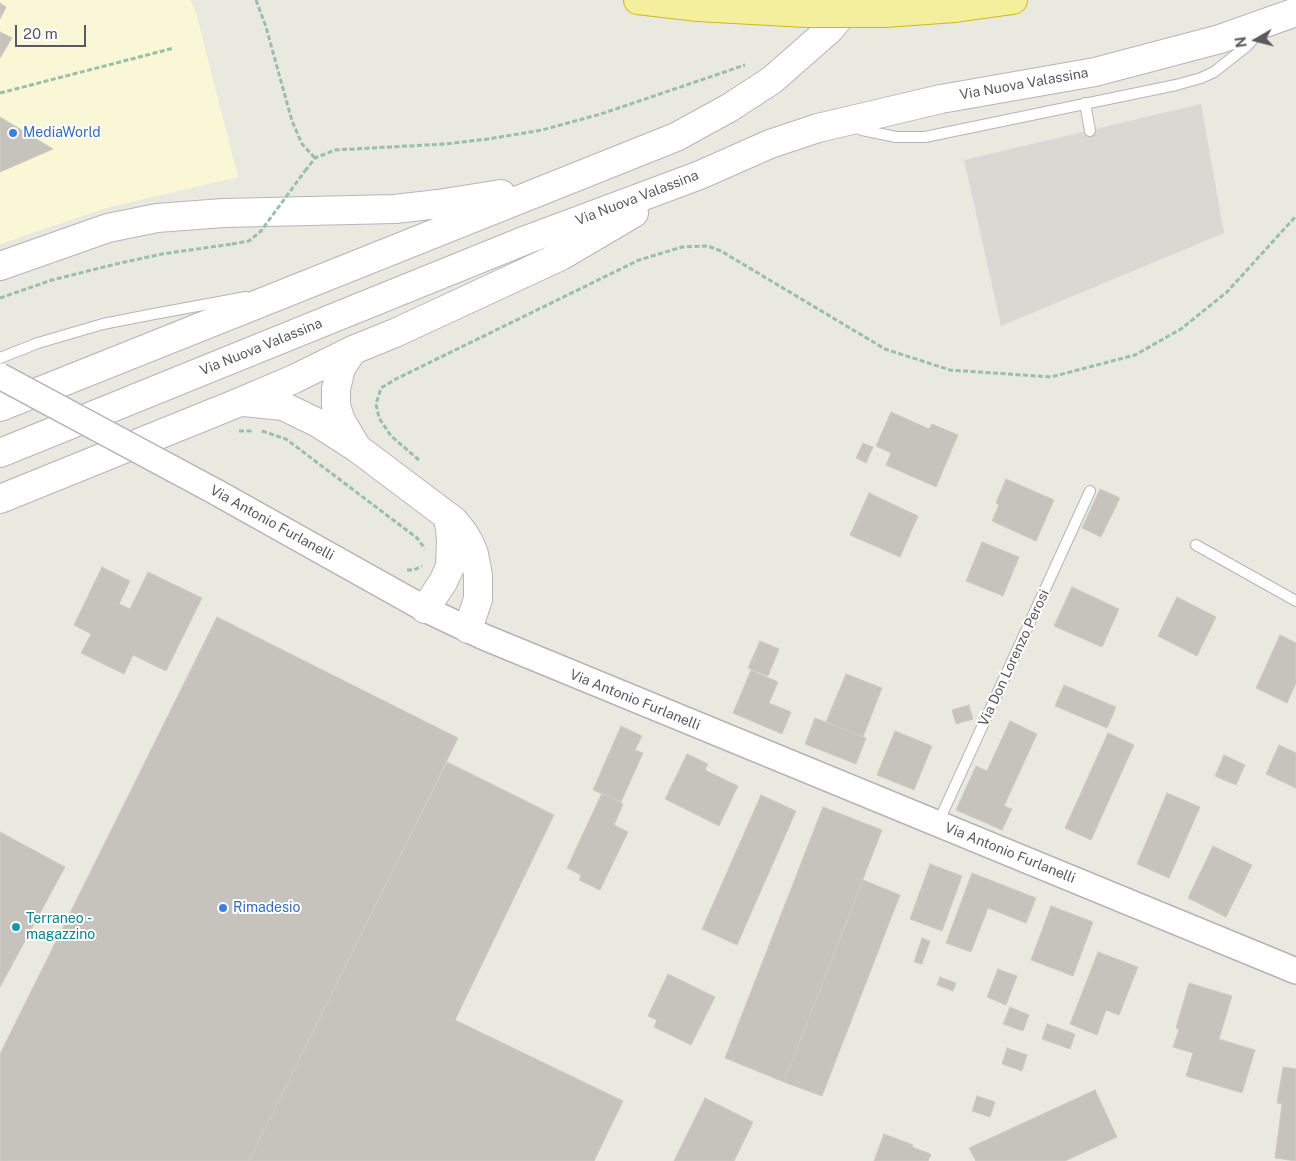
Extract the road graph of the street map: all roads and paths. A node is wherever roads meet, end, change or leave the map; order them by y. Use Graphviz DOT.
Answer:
graph roads {
  1 [pos="256,0"];
  2 [pos="638,0"];
  3 [pos="854,0"];
  4 [pos="1013,0"];
  5 [pos="1296,12"];
  6 [pos="1268,23"];
  7 [pos="174,48"];
  8 [pos="752,62"];
  9 [pos="0,93"];
  10 [pos="1084,104"];
  11 [pos="844,122"];
  12 [pos="1090,131"];
  13 [pos="315,158"];
  14 [pos="700,175"];
  15 [pos="549,187"];
  16 [pos="1296,216"];
  17 [pos="0,266"];
  18 [pos="294,289"];
  19 [pos="0,298"];
  20 [pos="353,350"];
  21 [pos="0,358"];
  22 [pos="0,376"];
  23 [pos="240,402"];
  24 [pos="0,407"];
  25 [pos="356,448"];
  26 [pos="0,453"];
  27 [pos="425,465"];
  28 [pos="1090,491"];
  29 [pos="0,499"];
  30 [pos="448,516"];
  31 [pos="1196,545"];
  32 [pos="1296,601"];
  33 [pos="426,609"];
  34 [pos="468,629"];
  35 [pos="938,824"];
  36 [pos="1296,971"];
  1 -- 13 [label="path"];
  2 -- 4 [label="highway, bridge"];
  3 -- 15 [label="main road"];
  5 -- 6 [label="main road, Via Nuova Valassina"];
  6 -- 10 [label="lane"];
  6 -- 11 [label="main road, Via Nuova Valassina"];
  7 -- 9 [label="path"];
  8 -- 13 [label="path"];
  10 -- 11 [label="lane"];
  10 -- 12 [label="lane"];
  11 -- 14 [label="main road, Via Nuova Valassina"];
  13 -- 19 [label="path, bridge"];
  14 -- 20 [label="main road"];
  14 -- 26 [label="main road, Via Nuova Valassina"];
  15 -- 17 [label="main road"];
  15 -- 18 [label="main road"];
  16 -- 27 [label="path"];
  18 -- 21 [label="lane"];
  18 -- 24 [label="main road"];
  20 -- 23 [label="main road"];
  20 -- 25 [label="main road"];
  22 -- 33 [label="street, Via Antonio Furlanelli, bridge"];
  23 -- 25 [label="main road"];
  23 -- 29 [label="main road"];
  25 -- 30 [label="main road"];
  28 -- 35 [label="lane, Via Don Lorenzo Perosi"];
  30 -- 33 [label="main road"];
  30 -- 34 [label="main road"];
  31 -- 32 [label="lane"];
  33 -- 34 [label="street, Via Antonio Furlanelli"];
  34 -- 35 [label="street, Via Antonio Furlanelli"];
  35 -- 36 [label="street, Via Antonio Furlanelli"];
}
